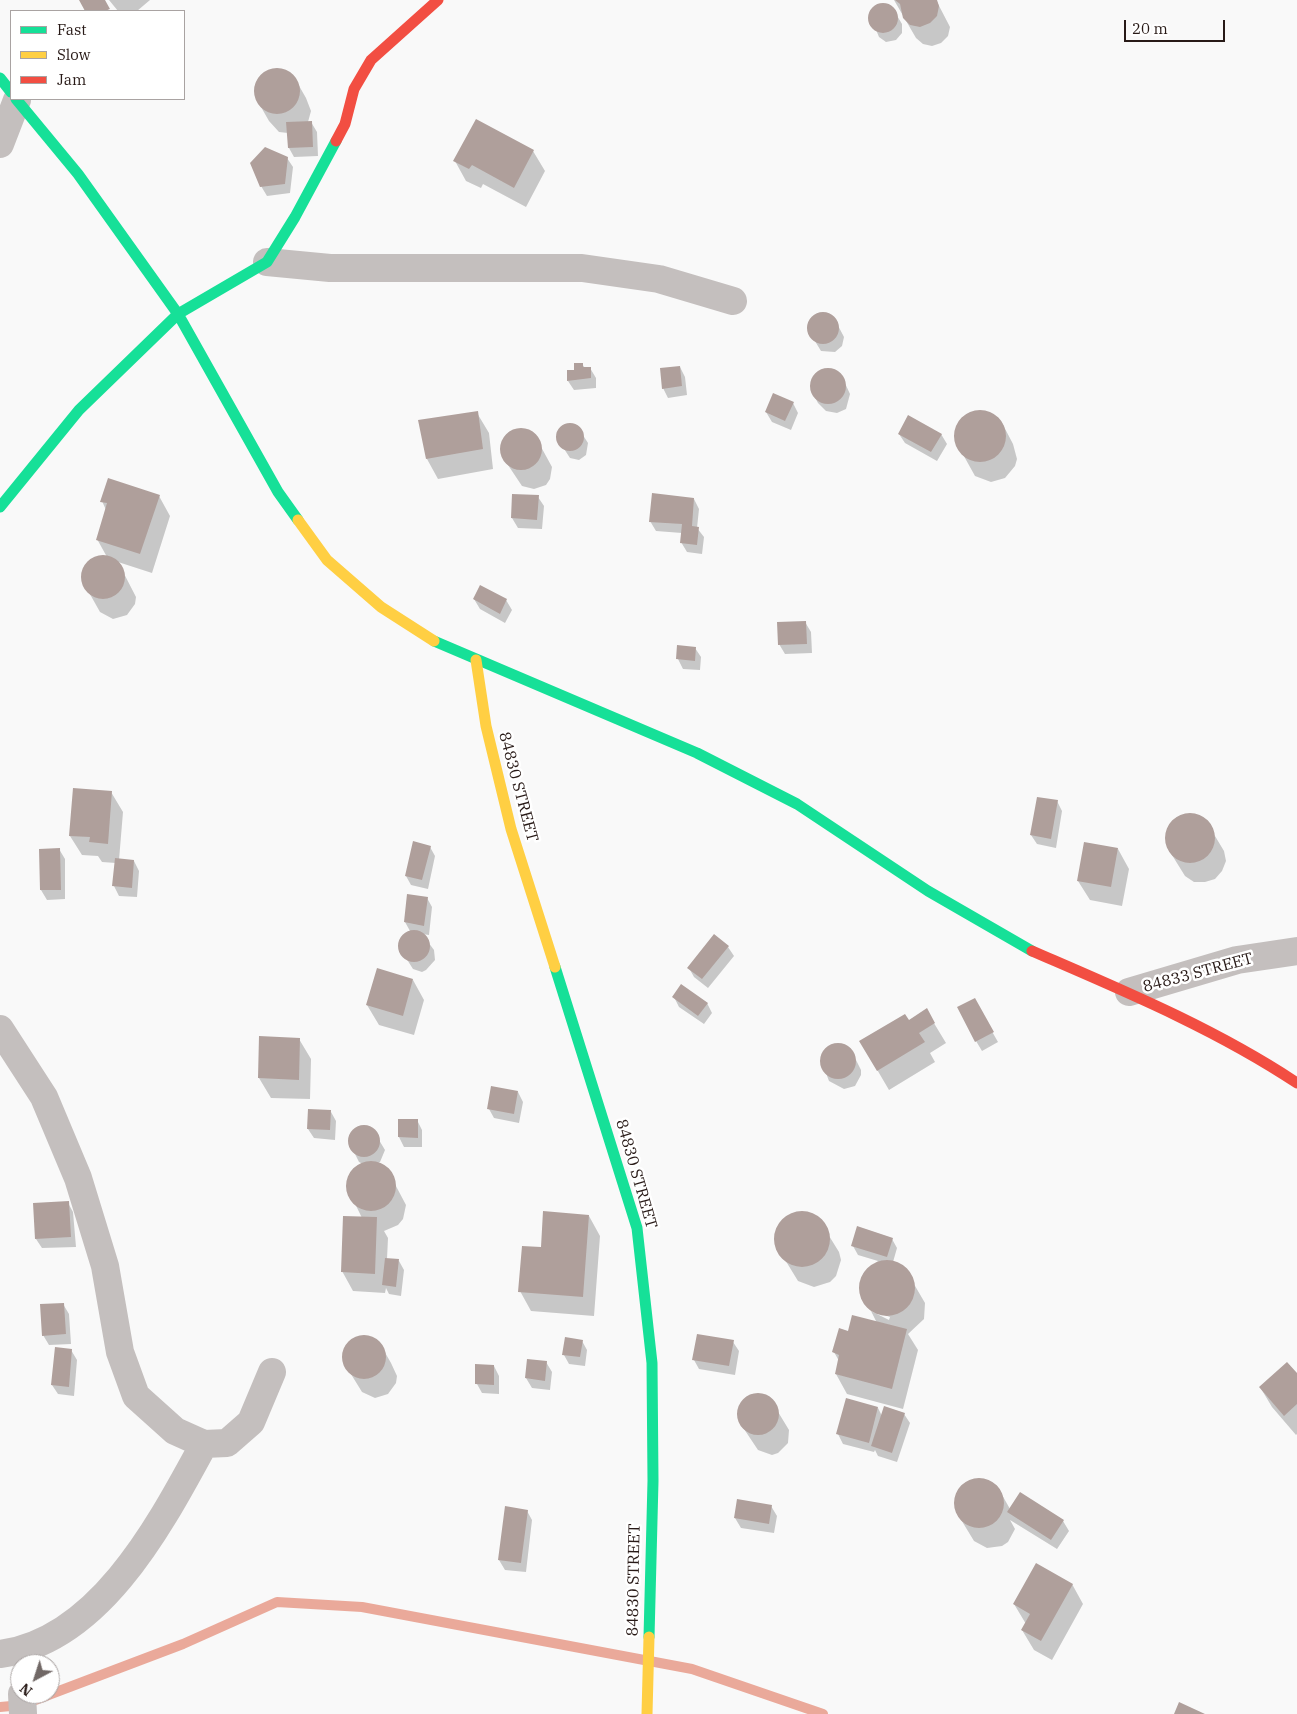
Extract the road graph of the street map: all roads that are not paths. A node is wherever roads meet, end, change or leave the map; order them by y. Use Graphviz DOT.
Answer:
graph roads {
  1 [pos="438,0"];
  2 [pos="0,78"];
  3 [pos="10,91"];
  4 [pos="14,100"];
  5 [pos="17,100"];
  6 [pos="0,144"];
  7 [pos="267,262"];
  8 [pos="733,301"];
  9 [pos="178,314"];
  10 [pos="0,507"];
  11 [pos="476,660"];
  12 [pos="1297,951"];
  13 [pos="1129,992"];
  14 [pos="0,1029"];
  15 [pos="1297,1083"];
  16 [pos="272,1372"];
  17 [pos="204,1444"];
  18 [pos="19,1654"];
  19 [pos="647,1714"];
  1 -- 7 [label="street"];
  2 -- 3 [label="street"];
  4 -- 6 [label="street"];
  5 -- 9 [label="street"];
  7 -- 8 [label="street"];
  7 -- 9 [label="street"];
  9 -- 10 [label="street"];
  9 -- 11 [label="street"];
  11 -- 13 [label="street"];
  11 -- 19 [label="street, 84830 STREET"];
  12 -- 13 [label="street, 84833 STREET"];
  13 -- 15 [label="street"];
  14 -- 17 [label="street"];
  16 -- 17 [label="street"];
  17 -- 18 [label="street"];
}
